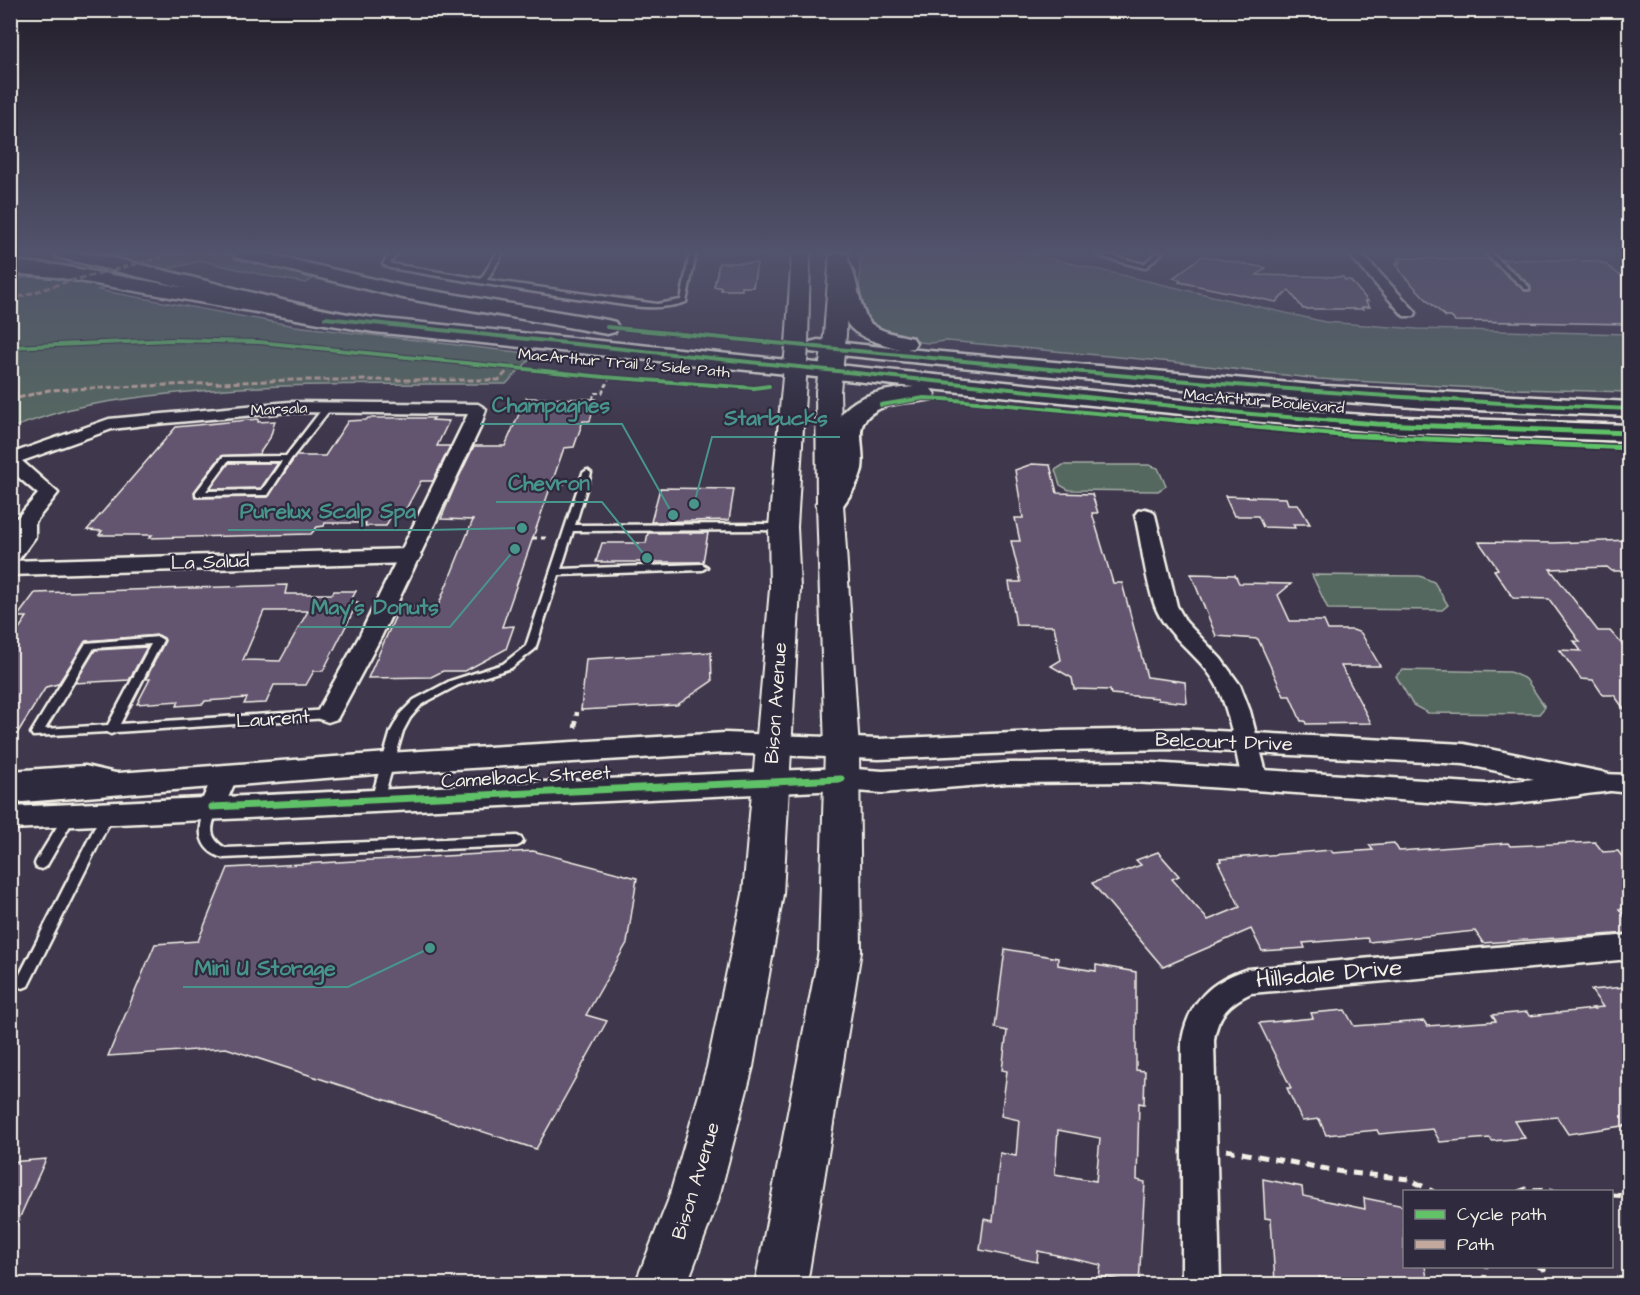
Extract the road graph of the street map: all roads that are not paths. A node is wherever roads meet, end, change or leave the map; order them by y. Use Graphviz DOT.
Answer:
graph roads {
  1 [pos="298,313"];
  2 [pos="308,313"];
  3 [pos="460,313"];
  4 [pos="528,313"];
  5 [pos="798,313"];
  6 [pos="835,313"];
  7 [pos="851,313"];
  8 [pos="325,318"];
  9 [pos="607,327"];
  10 [pos="796,356"];
  11 [pos="832,360"];
  12 [pos="1237,386"];
  13 [pos="329,406"];
  14 [pos="1629,409"];
  15 [pos="1214,410"];
  16 [pos="1629,433"];
  17 [pos="288,458"];
  18 [pos="587,473"];
  19 [pos="830,504"];
  20 [pos="1145,515"];
  21 [pos="18,525"];
  22 [pos="783,526"];
  23 [pos="568,528"];
  24 [pos="409,556"];
  25 [pos="10,558"];
  26 [pos="702,567"];
  27 [pos="10,568"];
  28 [pos="555,572"];
  29 [pos="328,714"];
  30 [pos="111,730"];
  31 [pos="1245,741"];
  32 [pos="388,763"];
  33 [pos="772,763"];
  34 [pos="841,764"];
  35 [pos="225,775"];
  36 [pos="10,780"];
  37 [pos="1255,780"];
  38 [pos="126,782"];
  39 [pos="1616,784"];
  40 [pos="10,792"];
  41 [pos="377,800"];
  42 [pos="212,807"];
  43 [pos="108,813"];
  44 [pos="70,815"];
  45 [pos="10,819"];
  46 [pos="517,841"];
  47 [pos="41,864"];
  48 [pos="1629,947"];
  49 [pos="23,982"];
  50 [pos="661,1284"];
  51 [pos="781,1284"];
  52 [pos="1201,1284"];
  1 -- 8 [label="main road"];
  2 -- 8 [label="main road, MacArthur Boulevard"];
  3 -- 9 [label="main road, MacArthur Boulevard"];
  4 -- 9 [label="main road"];
  5 -- 10 [label="main road, Bison Avenue"];
  6 -- 11 [label="main road"];
  7 -- 12 [label="main road"];
  8 -- 10 [label="main road, MacArthur Boulevard"];
  9 -- 10 [label="main road, MacArthur Boulevard"];
  10 -- 11 [label="main road, MacArthur Boulevard"];
  10 -- 22 [label="main road, Bison Avenue"];
  11 -- 12 [label="main road, MacArthur Boulevard"];
  11 -- 15 [label="main road, MacArthur Boulevard"];
  11 -- 19 [label="main road"];
  12 -- 14 [label="main road, MacArthur Boulevard"];
  13 -- 17 [label="lane"];
  13 -- 21 [label="street, Marsala"];
  13 -- 24 [label="street, Marsala"];
  15 -- 16 [label="main road, MacArthur Boulevard"];
  15 -- 19 [label="main road"];
  17 -- 17 [label="lane"];
  18 -- 23 [label="lane"];
  19 -- 34 [label="main road"];
  20 -- 31 [label="street"];
  21 -- 25 [label="street, Marsala"];
  22 -- 23 [label="lane"];
  22 -- 33 [label="main road, Bison Avenue"];
  23 -- 28 [label="lane"];
  24 -- 27 [label="street, La Salud"];
  24 -- 29 [label="street, Laurent"];
  26 -- 28 [label="lane"];
  28 -- 32 [label="lane"];
  29 -- 30 [label="lane, Laurent"];
  30 -- 30 [label="lane, Laurent"];
  31 -- 34 [label="street, Belcourt Drive"];
  31 -- 37 [label="street"];
  31 -- 39 [label="street, Belcourt Drive"];
  32 -- 33 [label="street, Camelback Street"];
  32 -- 35 [label="street, Camelback Street"];
  32 -- 41 [label="lane"];
  33 -- 34 [label="street, Camelback Street"];
  33 -- 41 [label="street, Camelback Street"];
  33 -- 50 [label="main road, Bison Avenue"];
  34 -- 37 [label="street, Belcourt Drive"];
  34 -- 51 [label="main road"];
  35 -- 38 [label="street, Camelback Street"];
  35 -- 42 [label="street"];
  36 -- 38 [label="street, Camelback Street"];
  37 -- 39 [label="street, Belcourt Drive"];
  38 -- 40 [label="street, Camelback Street"];
  41 -- 42 [label="street, Camelback Street"];
  42 -- 43 [label="street, Camelback Street"];
  42 -- 46 [label="lane"];
  43 -- 44 [label="street, Camelback Street"];
  43 -- 49 [label="lane"];
  44 -- 45 [label="street, Camelback Street"];
  44 -- 47 [label="lane"];
  48 -- 52 [label="street, Hillsdale Drive"];
}
